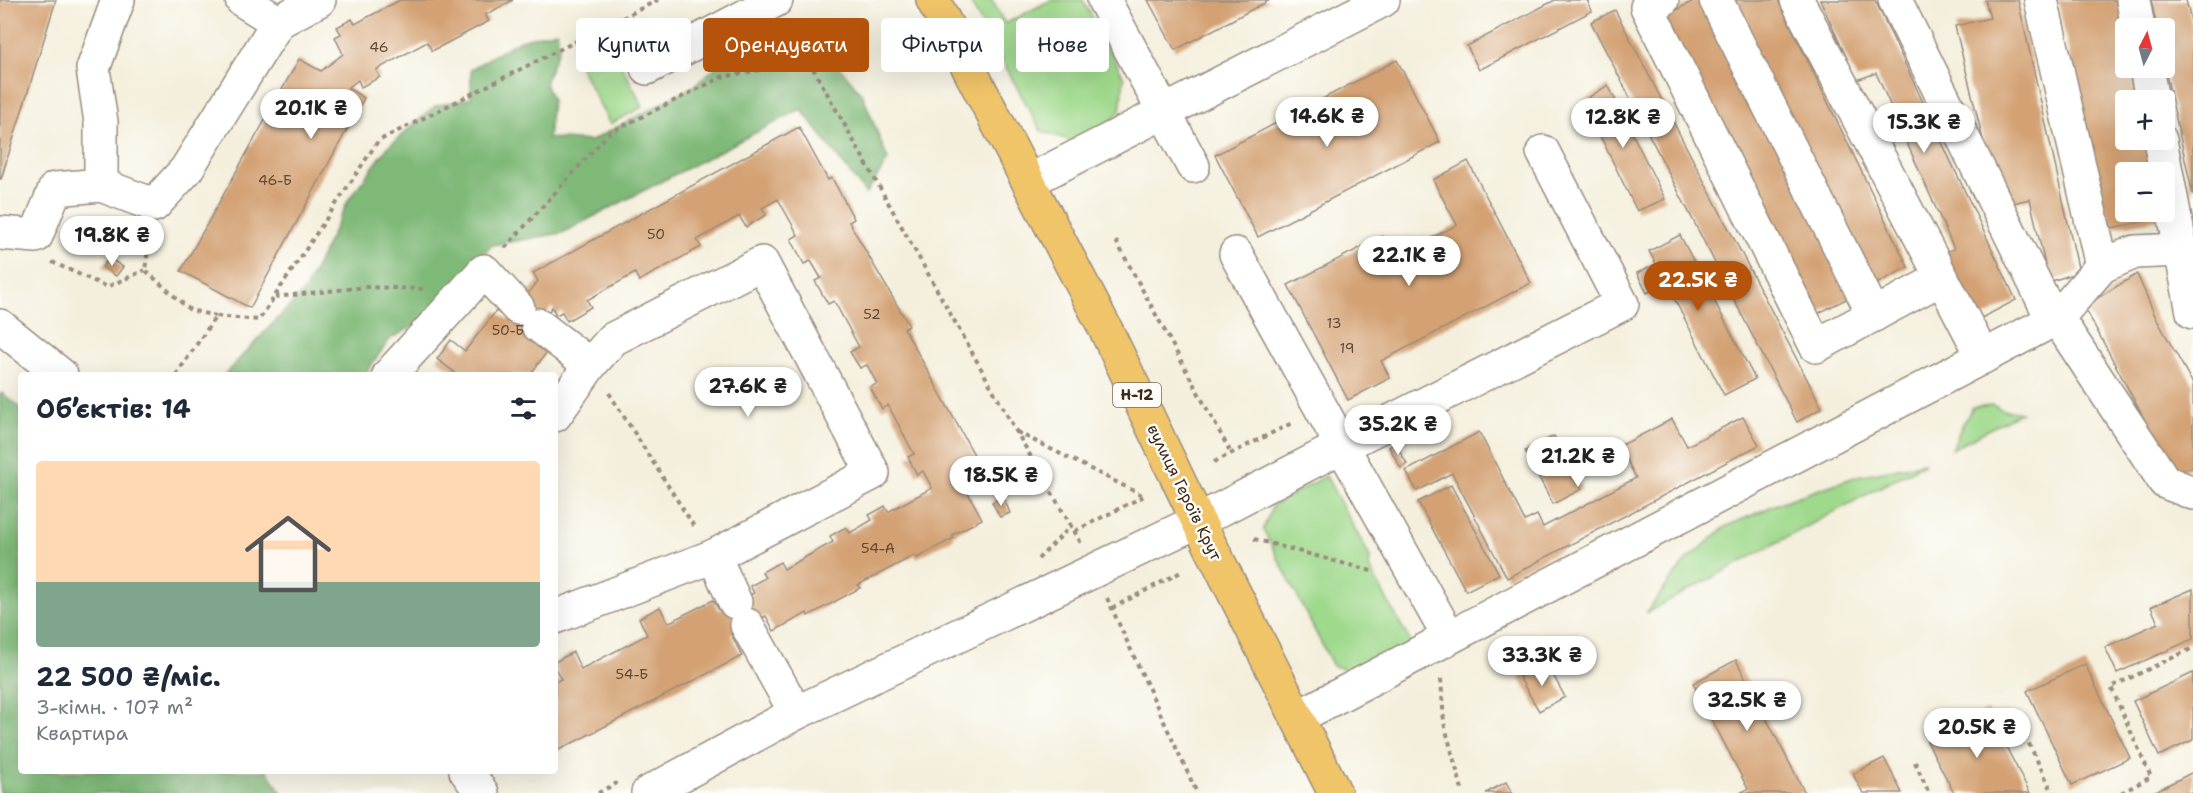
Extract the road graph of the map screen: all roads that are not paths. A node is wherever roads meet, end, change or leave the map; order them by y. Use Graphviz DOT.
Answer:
graph roads {
  1 [pos="118,0"];
  2 [pos="242,0"];
  3 [pos="319,0"];
  4 [pos="776,0"];
  5 [pos="933,0"];
  6 [pos="1104,0"];
  7 [pos="1383,0"];
  8 [pos="1662,0"];
  9 [pos="1716,0"];
  10 [pos="1797,0"];
  11 [pos="1895,0"];
  12 [pos="2041,0"];
  13 [pos="2133,0"];
  14 [pos="2136,18"];
  15 [pos="278,22"];
  16 [pos="691,45"];
  17 [pos="1164,112"];
  18 [pos="2162,150"];
  19 [pos="1543,152"];
  20 [pos="1193,166"];
  21 [pos="1029,181"];
  22 [pos="100,185"];
  23 [pos="0,233"];
  24 [pos="2181,250"];
  25 [pos="1236,254"];
  26 [pos="2102,266"];
  27 [pos="1942,278"];
  28 [pos="2193,312"];
  29 [pos="1874,315"];
  30 [pos="2055,319"];
  31 [pos="0,326"];
  32 [pos="1983,357"];
  33 [pos="591,365"];
  34 [pos="57,372"];
  35 [pos="392,372"];
  36 [pos="558,411"];
  37 [pos="1342,446"];
  38 [pos="2193,493"];
  39 [pos="1198,521"];
  40 [pos="714,556"];
  41 [pos="558,616"];
  42 [pos="1444,640"];
  43 [pos="796,713"];
  44 [pos="1298,717"];
  45 [pos="468,774"];
  46 [pos="483,793"];
  47 [pos="648,793"];
  48 [pos="1335,793"];
  1 -- 22 [label="lane"];
  2 -- 15 [label="lane"];
  3 -- 15 [label="lane"];
  4 -- 16 [label="lane"];
  5 -- 21 [label="main road, вулиця Героїв Крут / Н-12"];
  6 -- 17 [label="lane"];
  7 -- 17 [label="lane"];
  8 -- 29 [label="lane"];
  9 -- 29 [label="lane"];
  10 -- 27 [label="lane"];
  11 -- 30 [label="lane"];
  12 -- 26 [label="lane"];
  13 -- 14 [label="lane"];
  15 -- 22 [label="lane"];
  17 -- 20 [label="lane"];
  17 -- 21 [label="lane"];
  18 -- 24 [label="lane"];
  19 -- 37 [label="lane"];
  21 -- 39 [label="main road, вулиця Героїв Крут / Н-12"];
  22 -- 23 [label="lane"];
  24 -- 26 [label="lane"];
  24 -- 28 [label="lane"];
  25 -- 37 [label="lane"];
  26 -- 30 [label="lane"];
  27 -- 29 [label="lane"];
  27 -- 32 [label="lane"];
  30 -- 32 [label="lane"];
  30 -- 38 [label="lane"];
  31 -- 34 [label="lane"];
  32 -- 42 [label="lane"];
  33 -- 35 [label="lane"];
  33 -- 36 [label="lane"];
  33 -- 40 [label="lane"];
  37 -- 39 [label="lane"];
  37 -- 42 [label="lane"];
  39 -- 43 [label="lane"];
  39 -- 44 [label="main road, вулиця Героїв Крут / Н-12"];
  40 -- 41 [label="lane"];
  40 -- 43 [label="lane"];
  42 -- 44 [label="lane"];
  43 -- 47 [label="lane"];
  44 -- 48 [label="main road, вулиця Героїв Крут / Н-12"];
  45 -- 46 [label="lane"];
}
